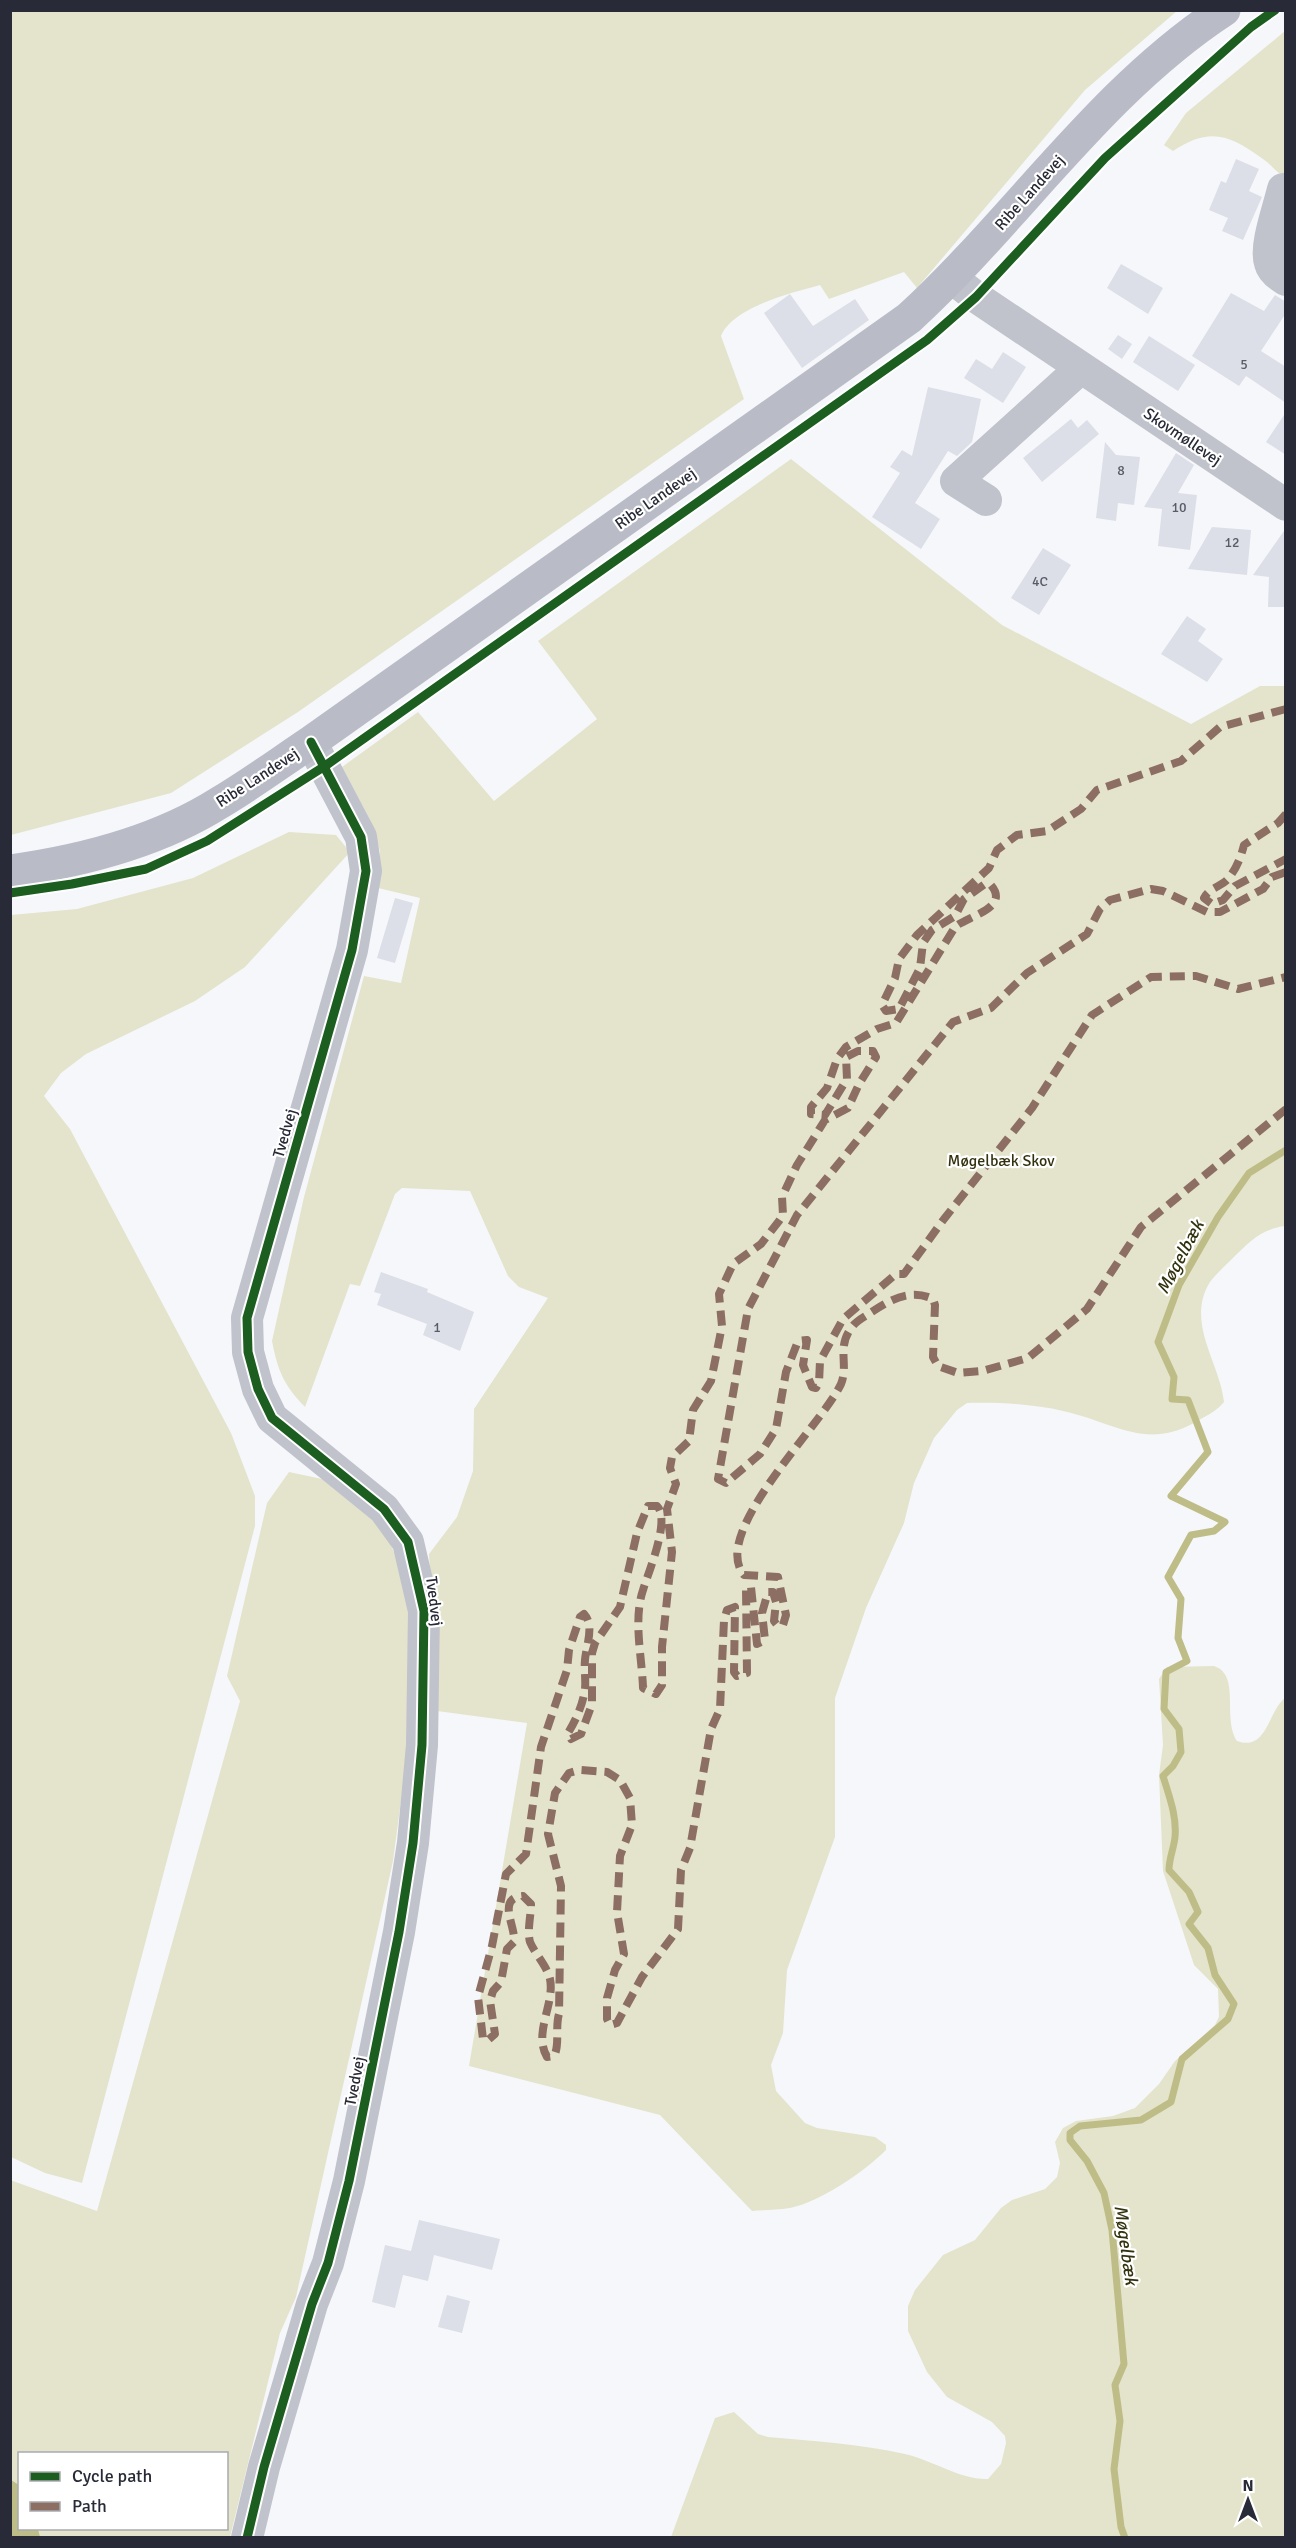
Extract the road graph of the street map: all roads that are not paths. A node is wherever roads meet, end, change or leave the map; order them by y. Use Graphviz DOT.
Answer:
graph roads {
  1 [pos="1224,10"];
  2 [pos="1283,189"];
  3 [pos="952,278"];
  4 [pos="1286,280"];
  5 [pos="1081,368"];
  6 [pos="986,500"];
  7 [pos="1286,505"];
  8 [pos="311,742"];
  9 [pos="10,871"];
  10 [pos="247,2538"];
  1 -- 3 [label="main road, Ribe Landevej"];
  2 -- 4 [label="street"];
  3 -- 5 [label="street, Skovmøllevej"];
  3 -- 8 [label="main road, Ribe Landevej"];
  5 -- 6 [label="street"];
  5 -- 7 [label="street, Skovmøllevej"];
  8 -- 9 [label="main road, Ribe Landevej"];
  8 -- 10 [label="street, Tvedvej"];
}
